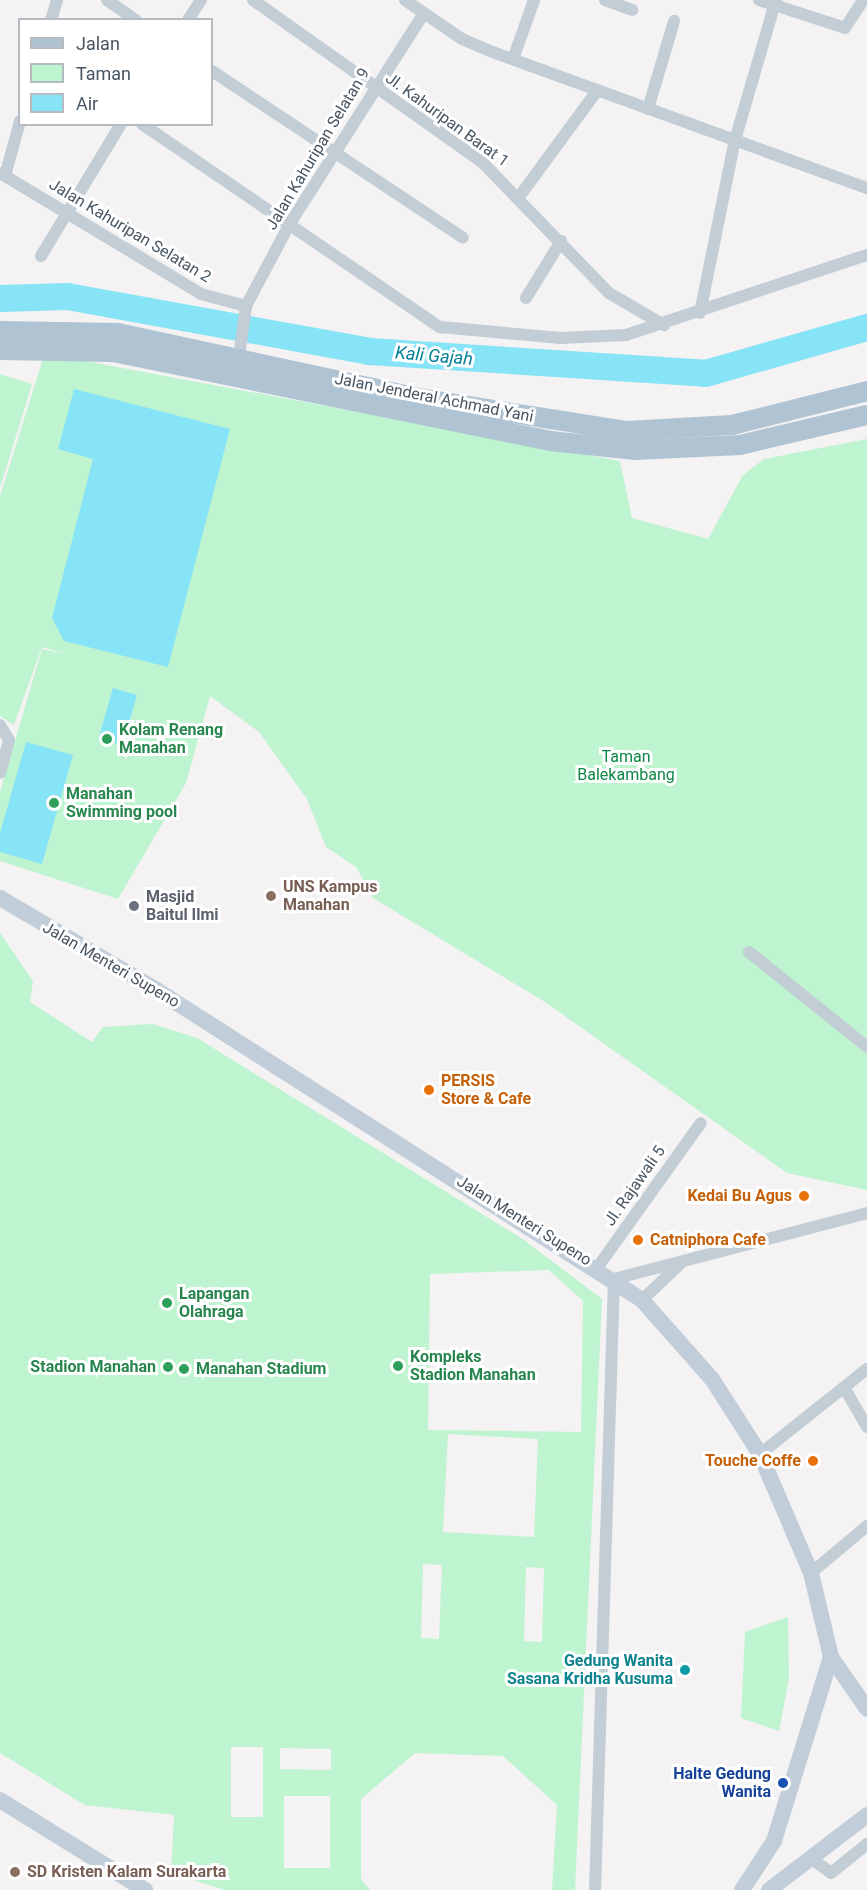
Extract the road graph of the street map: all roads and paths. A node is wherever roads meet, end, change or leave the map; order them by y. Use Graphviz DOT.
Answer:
graph roads {
  1 [pos="57,0"];
  2 [pos="107,0"];
  3 [pos="201,0"];
  4 [pos="253,0"];
  5 [pos="405,0"];
  6 [pos="534,0"];
  7 [pos="605,0"];
  8 [pos="759,0"];
  9 [pos="863,0"];
  10 [pos="775,3"];
  11 [pos="632,10"];
  12 [pos="424,13"];
  13 [pos="52,18"];
  14 [pos="133,18"];
  15 [pos="189,18"];
  16 [pos="674,21"];
  17 [pos="508,57"];
  18 [pos="213,72"];
  19 [pos="374,86"];
  20 [pos="597,91"];
  21 [pos="648,109"];
  22 [pos="18,126"];
  23 [pos="120,126"];
  24 [pos="145,126"];
  25 [pos="735,140"];
  26 [pos="333,154"];
  27 [pos="2,175"];
  28 [pos="867,188"];
  29 [pos="519,197"];
  30 [pos="67,212"];
  31 [pos="289,225"];
  32 [pos="463,238"];
  33 [pos="561,241"];
  34 [pos="867,255"];
  35 [pos="41,256"];
  36 [pos="526,297"];
  37 [pos="246,308"];
  38 [pos="700,313"];
  39 [pos="664,325"];
  40 [pos="0,331"];
  41 [pos="0,350"];
  42 [pos="239,360"];
  43 [pos="867,391"];
  44 [pos="867,415"];
  45 [pos="0,725"];
  46 [pos="0,773"];
  47 [pos="0,898"];
  48 [pos="748,952"];
  49 [pos="867,1047"];
  50 [pos="700,1123"];
  51 [pos="867,1213"];
  52 [pos="680,1263"];
  53 [pos="597,1268"];
  54 [pos="614,1279"];
  55 [pos="642,1299"];
  56 [pos="867,1370"];
  57 [pos="845,1389"];
  58 [pos="867,1427"];
  59 [pos="760,1454"];
  60 [pos="867,1526"];
  61 [pos="810,1573"];
  62 [pos="831,1657"];
  63 [pos="867,1709"];
  64 [pos="0,1800"];
  65 [pos="0,1810"];
  66 [pos="867,1817"];
  67 [pos="867,1844"];
  68 [pos="812,1858"];
  69 [pos="127,1890"];
  70 [pos="145,1890"];
  71 [pos="595,1890"];
  72 [pos="742,1890"];
  73 [pos="770,1890"];
  1 -- 13 [label="street"];
  2 -- 14 [label="street"];
  3 -- 15 [label="street"];
  4 -- 19 [label="street, Jl. Kahuripan Barat 1"];
  5 -- 12 [label="street"];
  6 -- 17 [label="street"];
  7 -- 11 [label="street"];
  8 -- 10 [label="street"];
  9 -- 10 [label="street"];
  10 -- 25 [label="street"];
  12 -- 17 [label="street"];
  12 -- 19 [label="street, Jalan Kahuripan Selatan 9"];
  16 -- 21 [label="street"];
  17 -- 20 [label="street"];
  18 -- 26 [label="street"];
  19 -- 26 [label="street, Jalan Kahuripan Selatan 9"];
  19 -- 29 [label="street, Jl. Kahuripan Barat 1"];
  20 -- 21 [label="street"];
  20 -- 29 [label="street"];
  21 -- 25 [label="street"];
  22 -- 27 [label="street"];
  23 -- 30 [label="street"];
  24 -- 31 [label="street"];
  25 -- 28 [label="street"];
  25 -- 38 [label="street"];
  26 -- 31 [label="street, Jalan Kahuripan Selatan 9"];
  26 -- 32 [label="street"];
  27 -- 30 [label="street, Jalan Kahuripan Selatan 2"];
  29 -- 33 [label="street, Jl. Kahuripan Barat 1"];
  30 -- 35 [label="street"];
  30 -- 37 [label="street, Jalan Kahuripan Selatan 2"];
  31 -- 37 [label="street, Jalan Kahuripan Selatan 9"];
  31 -- 39 [label="street"];
  33 -- 36 [label="street"];
  33 -- 39 [label="street, Jl. Kahuripan Barat 1"];
  34 -- 38 [label="street"];
  37 -- 42 [label="street"];
  38 -- 39 [label="street"];
  40 -- 42 [label="main road, Jalan Jenderal Achmad Yani"];
  41 -- 42 [label="main road, Jalan Jenderal Achmad Yani"];
  42 -- 43 [label="main road, Jalan Jenderal Achmad Yani"];
  42 -- 44 [label="main road, Jalan Jenderal Achmad Yani"];
  45 -- 46 [label="street"];
  47 -- 53 [label="main road, Jalan Menteri Supeno"];
  48 -- 49 [label="street"];
  50 -- 53 [label="street, Jl. Rajawali 5"];
  51 -- 52 [label="street"];
  52 -- 54 [label="street"];
  52 -- 55 [label="street"];
  53 -- 54 [label="main road, Jalan Menteri Supeno"];
  54 -- 55 [label="main road, Jalan Menteri Supeno"];
  54 -- 71 [label="street"];
  55 -- 59 [label="main road, Jalan Menteri Supeno"];
  56 -- 57 [label="street"];
  57 -- 58 [label="street"];
  57 -- 59 [label="street"];
  59 -- 61 [label="main road, Jalan Menteri Supeno"];
  60 -- 61 [label="street"];
  61 -- 62 [label="main road, Jalan Menteri Supeno"];
  62 -- 63 [label="main road, Jalan Menteri Supeno"];
  62 -- 72 [label="main road"];
  64 -- 70 [label="main road"];
  65 -- 69 [label="main road"];
  66 -- 68 [label="main road"];
  67 -- 68 [label="street"];
  68 -- 73 [label="main road"];
}
